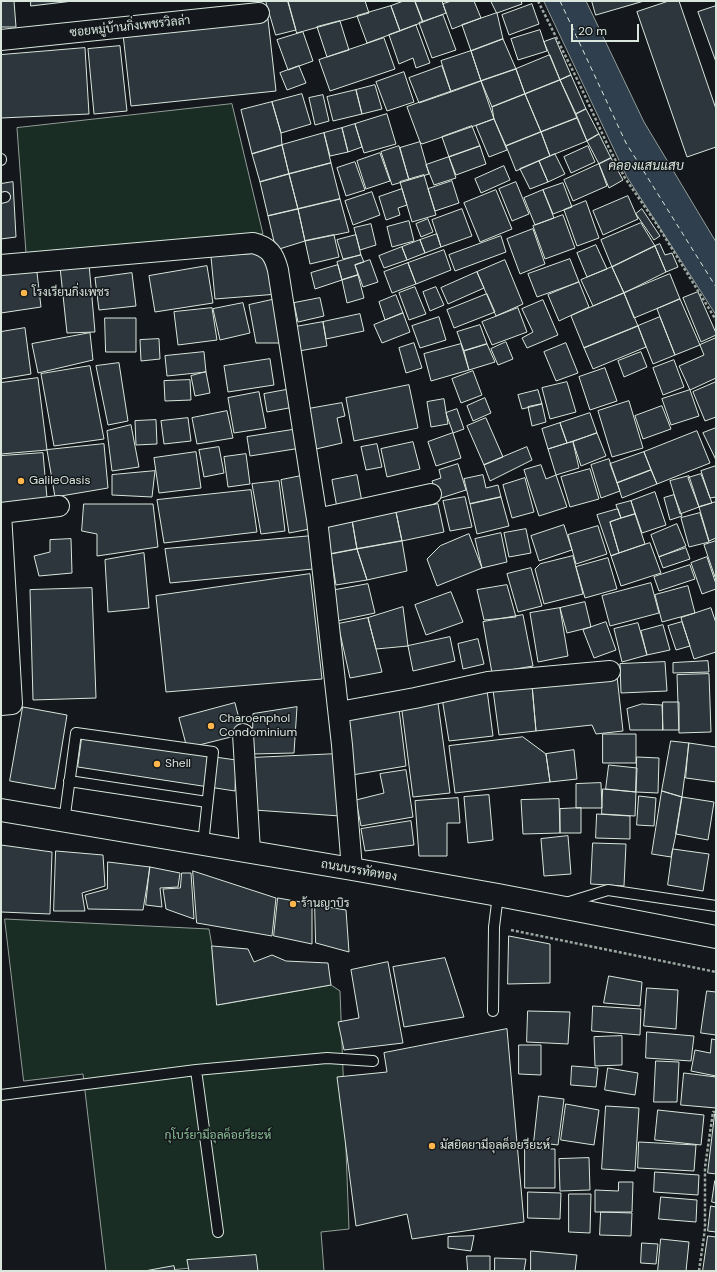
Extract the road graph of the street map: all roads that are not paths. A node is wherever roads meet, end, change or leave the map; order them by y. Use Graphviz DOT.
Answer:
graph roads {
  1 [pos="259,13"];
  2 [pos="1,40"];
  3 [pos="1,265"];
  4 [pos="431,494"];
  5 [pos="59,506"];
  6 [pos="317,519"];
  7 [pos="610,671"];
  8 [pos="1,705"];
  9 [pos="339,712"];
  10 [pos="243,734"];
  11 [pos="69,781"];
  12 [pos="207,802"];
  13 [pos="1,810"];
  14 [pos="64,822"];
  15 [pos="203,844"];
  16 [pos="250,851"];
  17 [pos="352,869"];
  18 [pos="498,895"];
  19 [pos="555,906"];
  20 [pos="716,906"];
  21 [pos="716,937"];
  22 [pos="493,1011"];
  23 [pos="373,1061"];
  24 [pos="196,1070"];
  25 [pos="1,1095"];
  26 [pos="218,1232"];
  1 -- 2 [label="street, ซอยหมู่บ้านกิ่งเพชรวิลล่า"];
  3 -- 6 [label="street"];
  4 -- 6 [label="street"];
  5 -- 8 [label="street"];
  6 -- 9 [label="street"];
  7 -- 9 [label="street"];
  9 -- 17 [label="street"];
  10 -- 16 [label="street"];
  11 -- 12 [label="lane"];
  11 -- 12 [label="lane"];
  11 -- 14 [label="lane"];
  12 -- 15 [label="lane"];
  13 -- 14 [label="main road, ถนนบรรทัดทอง"];
  14 -- 15 [label="main road, ถนนบรรทัดทอง"];
  15 -- 16 [label="main road, ถนนบรรทัดทอง"];
  16 -- 17 [label="main road, ถนนบรรทัดทอง"];
  17 -- 18 [label="main road, ถนนบรรทัดทอง"];
  18 -- 19 [label="main road, ถนนบรรทัดทอง"];
  18 -- 22 [label="lane"];
  19 -- 20 [label="lane"];
  19 -- 21 [label="main road, ถนนบรรทัดทอง"];
  23 -- 24 [label="lane"];
  24 -- 25 [label="lane"];
  24 -- 26 [label="lane"];
}
